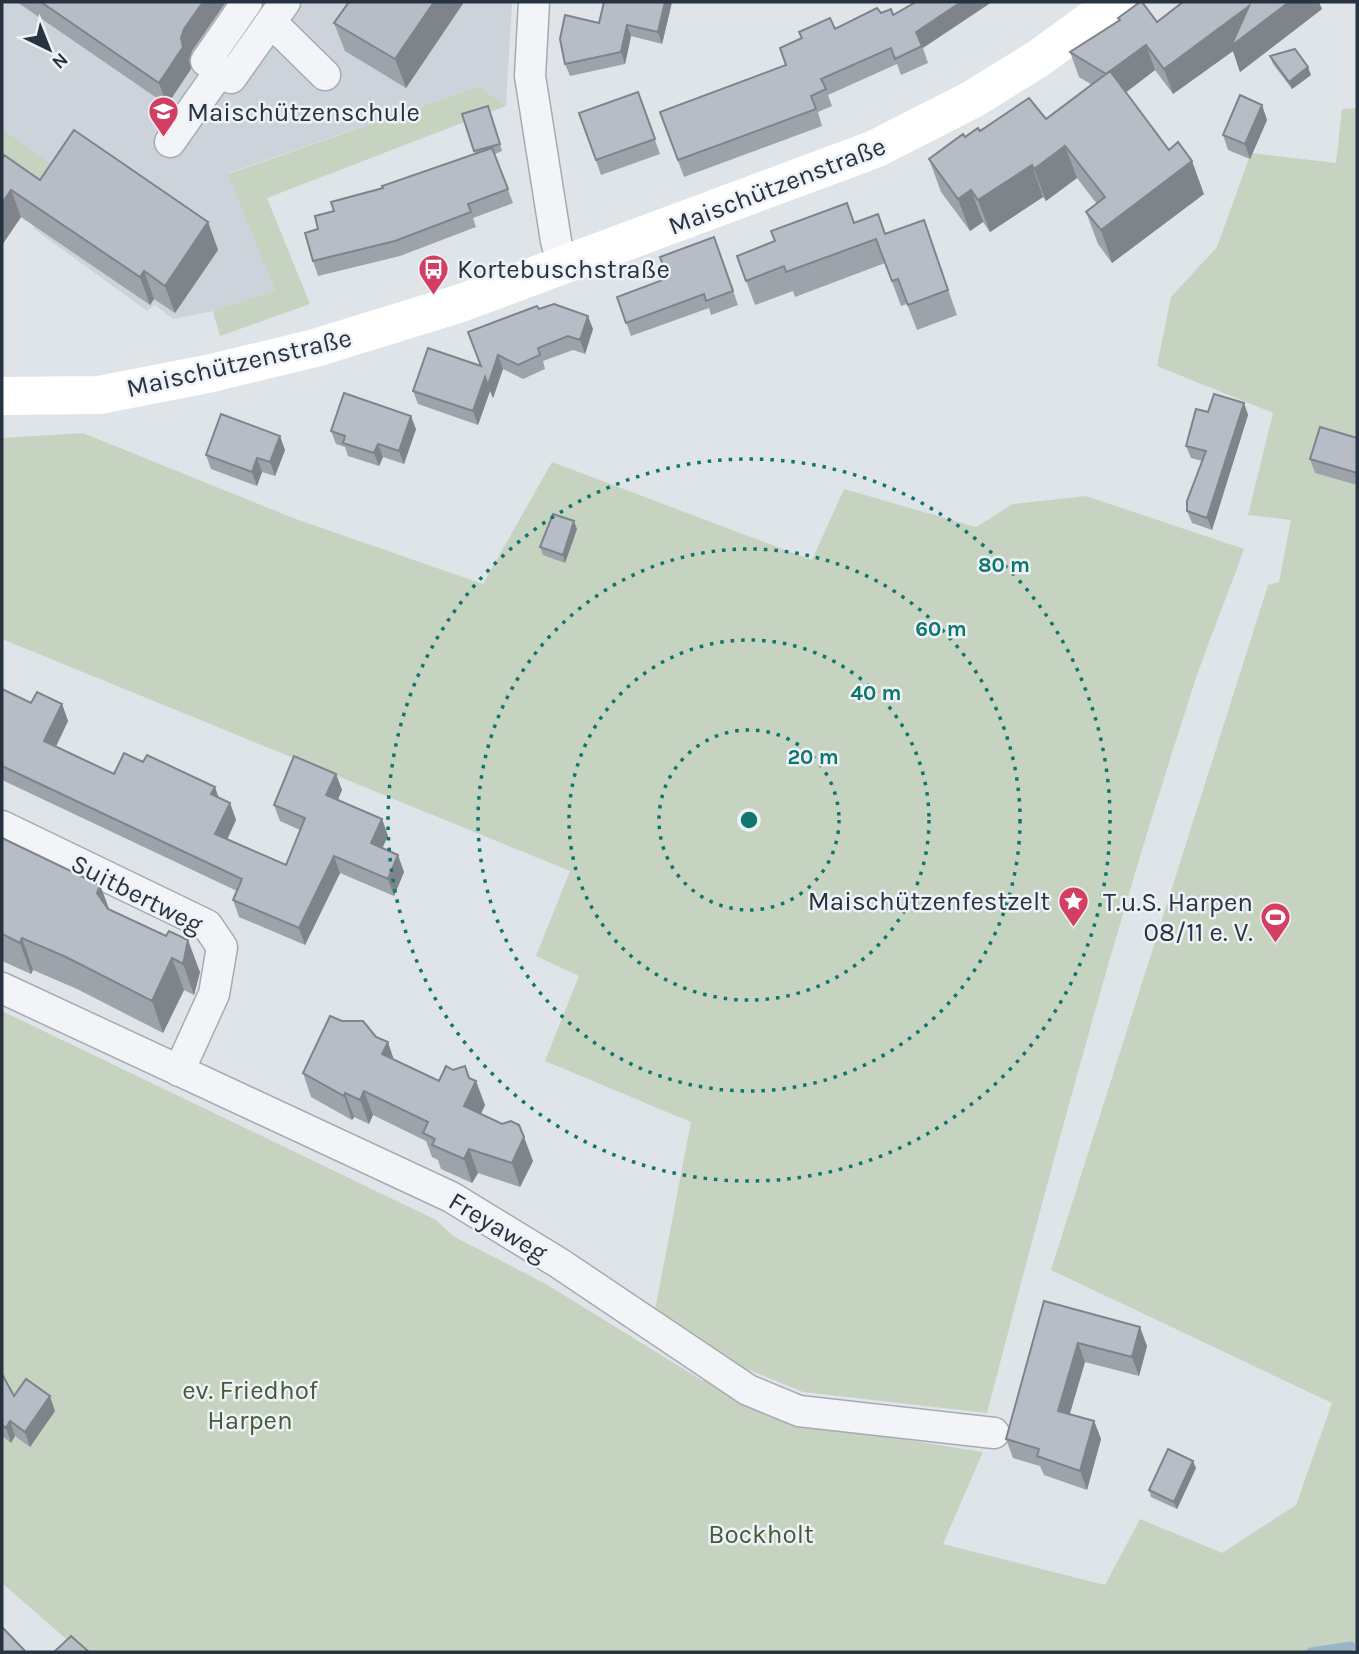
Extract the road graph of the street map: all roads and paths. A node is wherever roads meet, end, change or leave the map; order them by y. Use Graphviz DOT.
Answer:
graph roads {
  1 [pos="247,2"];
  2 [pos="534,2"];
  3 [pos="1116,2"];
  4 [pos="278,12"];
  5 [pos="220,71"];
  6 [pos="325,75"];
  7 [pos="170,142"];
  8 [pos="563,267"];
  9 [pos="2,396"];
  10 [pos="2,826"];
  11 [pos="2,988"];
  12 [pos="179,1071"];
  13 [pos="994,1433"];
  1 -- 5 [label="street"];
  2 -- 8 [label="street"];
  3 -- 8 [label="street, Maischützenstraße"];
  4 -- 5 [label="street"];
  4 -- 6 [label="street"];
  5 -- 7 [label="street"];
  8 -- 9 [label="street, Maischützenstraße"];
  10 -- 12 [label="street, Suitbertweg"];
  11 -- 12 [label="street, Freyaweg"];
  12 -- 13 [label="street, Freyaweg"];
}
